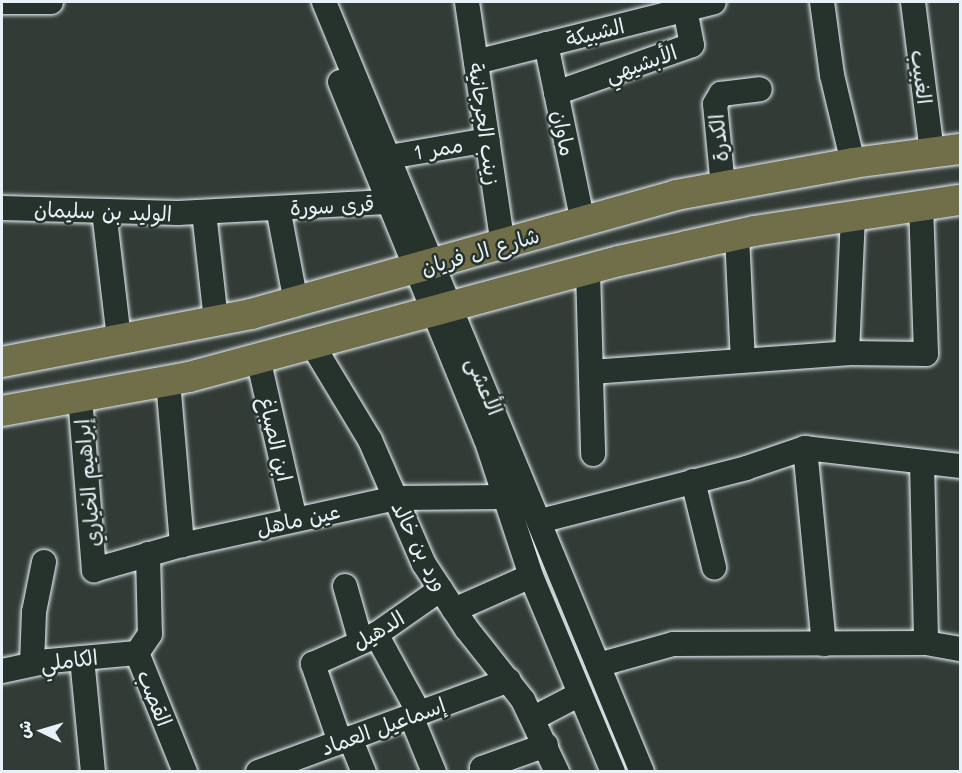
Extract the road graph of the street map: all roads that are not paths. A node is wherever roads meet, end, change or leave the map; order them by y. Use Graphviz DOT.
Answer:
graph roads {
  1 [pos="4,2"];
  2 [pos="51,2"];
  3 [pos="308,2"];
  4 [pos="324,2"];
  5 [pos="467,2"];
  6 [pos="714,2"];
  7 [pos="822,2"];
  8 [pos="913,2"];
  9 [pos="685,9"];
  10 [pos="546,44"];
  11 [pos="476,62"];
  12 [pos="760,89"];
  13 [pos="556,93"];
  14 [pos="488,140"];
  15 [pos="946,151"];
  16 [pos="388,157"];
  17 [pos="853,163"];
  18 [pos="723,187"];
  19 [pos="960,200"];
  20 [pos="387,202"];
  21 [pos="921,206"];
  22 [pos="2,208"];
  23 [pos="278,208"];
  24 [pos="104,211"];
  25 [pos="204,212"];
  26 [pos="853,216"];
  27 [pos="583,222"];
  28 [pos="737,235"];
  29 [pos="503,246"];
  30 [pos="424,267"];
  31 [pos="588,270"];
  32 [pos="296,302"];
  33 [pos="442,309"];
  34 [pos="216,321"];
  35 [pos="119,339"];
  36 [pos="312,344"];
  37 [pos="847,353"];
  38 [pos="258,358"];
  39 [pos="743,360"];
  40 [pos="2,362"];
  41 [pos="591,372"];
  42 [pos="168,381"];
  43 [pos="80,397"];
  44 [pos="2,411"];
  45 [pos="806,448"];
  46 [pos="593,454"];
  47 [pos="922,462"];
  48 [pos="960,466"];
  49 [pos="693,481"];
  50 [pos="506,497"];
  51 [pos="395,498"];
  52 [pos="295,520"];
  53 [pos="540,521"];
  54 [pos="182,545"];
  55 [pos="148,554"];
  56 [pos="44,562"];
  57 [pos="714,567"];
  58 [pos="94,570"];
  59 [pos="531,576"];
  60 [pos="345,586"];
  61 [pos="441,589"];
  62 [pos="454,610"];
  63 [pos="369,638"];
  64 [pos="926,643"];
  65 [pos="824,644"];
  66 [pos="960,649"];
  67 [pos="137,653"];
  68 [pos="82,658"];
  69 [pos="32,664"];
  70 [pos="598,665"];
  71 [pos="2,671"];
  72 [pos="509,680"];
  73 [pos="580,694"];
  74 [pos="415,714"];
  75 [pos="534,718"];
  76 [pos="345,740"];
  77 [pos="546,745"];
  78 [pos="93,771"];
  79 [pos="185,771"];
  80 [pos="258,771"];
  81 [pos="364,771"];
  82 [pos="434,771"];
  83 [pos="483,771"];
  84 [pos="557,771"];
  85 [pos="613,771"];
  86 [pos="642,771"];
  1 -- 2 [label="street"];
  3 -- 20 [label="street, الأعشى"];
  4 -- 16 [label="street, الأعشى"];
  5 -- 11 [label="street, زينب الجرجانية"];
  6 -- 9 [label="street, الشبيكة"];
  7 -- 17 [label="street"];
  8 -- 15 [label="street, الغبيب"];
  9 -- 10 [label="street, الشبيكة"];
  9 -- 13 [label="street, الأبشيهي"];
  10 -- 11 [label="street, الشبيكة"];
  10 -- 13 [label="street, ماوان"];
  11 -- 14 [label="street, زينب الجرجانية"];
  12 -- 18 [label="street, الكدرة"];
  13 -- 27 [label="street, ماوان"];
  14 -- 16 [label="street, ممر 1"];
  14 -- 29 [label="street, زينب الجرجانية"];
  15 -- 17 [label="main road, شارع ال فريان"];
  16 -- 30 [label="street, الأعشى"];
  17 -- 18 [label="main road, شارع ال فريان"];
  18 -- 27 [label="main road, شارع ال فريان"];
  19 -- 21 [label="main road"];
  20 -- 23 [label="street, قرى سورة"];
  20 -- 30 [label="street, الأعشى"];
  21 -- 26 [label="main road"];
  21 -- 37 [label="street"];
  22 -- 24 [label="street, الوليد بن سليمان"];
  23 -- 25 [label="street, قرى سورة"];
  23 -- 32 [label="street, قرى سورة"];
  24 -- 25 [label="street, الوليد بن سليمان"];
  24 -- 35 [label="street"];
  25 -- 34 [label="street"];
  26 -- 28 [label="main road"];
  26 -- 37 [label="street"];
  27 -- 29 [label="main road, شارع ال فريان"];
  28 -- 31 [label="main road"];
  28 -- 39 [label="street"];
  29 -- 30 [label="main road, شارع ال فريان"];
  30 -- 32 [label="main road, شارع ال فريان"];
  30 -- 33 [label="street, الأعشى"];
  31 -- 33 [label="main road"];
  31 -- 41 [label="street"];
  32 -- 34 [label="main road, شارع ال فريان"];
  33 -- 36 [label="main road"];
  33 -- 50 [label="street, الأعشى"];
  33 -- 53 [label="street, الأعشى"];
  34 -- 35 [label="main road, شارع ال فريان"];
  35 -- 40 [label="main road, شارع ال فريان"];
  36 -- 38 [label="main road"];
  36 -- 51 [label="street, ورد بن خالد"];
  37 -- 39 [label="street"];
  38 -- 42 [label="main road"];
  38 -- 52 [label="street, ابن الصباغ"];
  39 -- 41 [label="street"];
  41 -- 46 [label="street"];
  42 -- 43 [label="main road"];
  42 -- 54 [label="street"];
  43 -- 44 [label="main road"];
  43 -- 58 [label="street, إبراهيم الخياري"];
  45 -- 47 [label="street"];
  45 -- 49 [label="street"];
  45 -- 65 [label="street"];
  47 -- 48 [label="street"];
  47 -- 64 [label="street"];
  49 -- 53 [label="street"];
  49 -- 57 [label="street"];
  50 -- 51 [label="street, عين ماهل"];
  50 -- 59 [label="street, الأعشى"];
  51 -- 52 [label="street, عين ماهل"];
  51 -- 61 [label="street, ورد بن خالد"];
  52 -- 54 [label="street, عين ماهل"];
  53 -- 70 [label="street, الأعشى"];
  54 -- 55 [label="street, عين ماهل"];
  55 -- 58 [label="street, عين ماهل"];
  55 -- 67 [label="street, القصب"];
  56 -- 69 [label="street"];
  59 -- 62 [label="street"];
  59 -- 73 [label="street, الأعشى"];
  60 -- 63 [label="street"];
  61 -- 62 [label="street, ورد بن خالد"];
  61 -- 63 [label="street, الدهيل"];
  62 -- 72 [label="street, ورد بن خالد"];
  63 -- 74 [label="street"];
  63 -- 76 [label="street, الدهيل"];
  64 -- 65 [label="street"];
  64 -- 66 [label="street"];
  65 -- 70 [label="street"];
  67 -- 68 [label="street, الكاملي"];
  67 -- 79 [label="street, القصب"];
  68 -- 69 [label="street, الكاملي"];
  68 -- 78 [label="street"];
  69 -- 71 [label="street, الكاملي"];
  70 -- 86 [label="street, الأعشى"];
  72 -- 74 [label="street, إسماعيل العماد"];
  72 -- 75 [label="street, ورد بن خالد"];
  73 -- 75 [label="street"];
  73 -- 85 [label="street, الأعشى"];
  74 -- 76 [label="street, إسماعيل العماد"];
  74 -- 82 [label="street"];
  75 -- 77 [label="street, ورد بن خالد"];
  76 -- 80 [label="street, إسماعيل العماد"];
  76 -- 81 [label="street"];
  77 -- 83 [label="street"];
  77 -- 84 [label="street, ورد بن خالد"];
}
